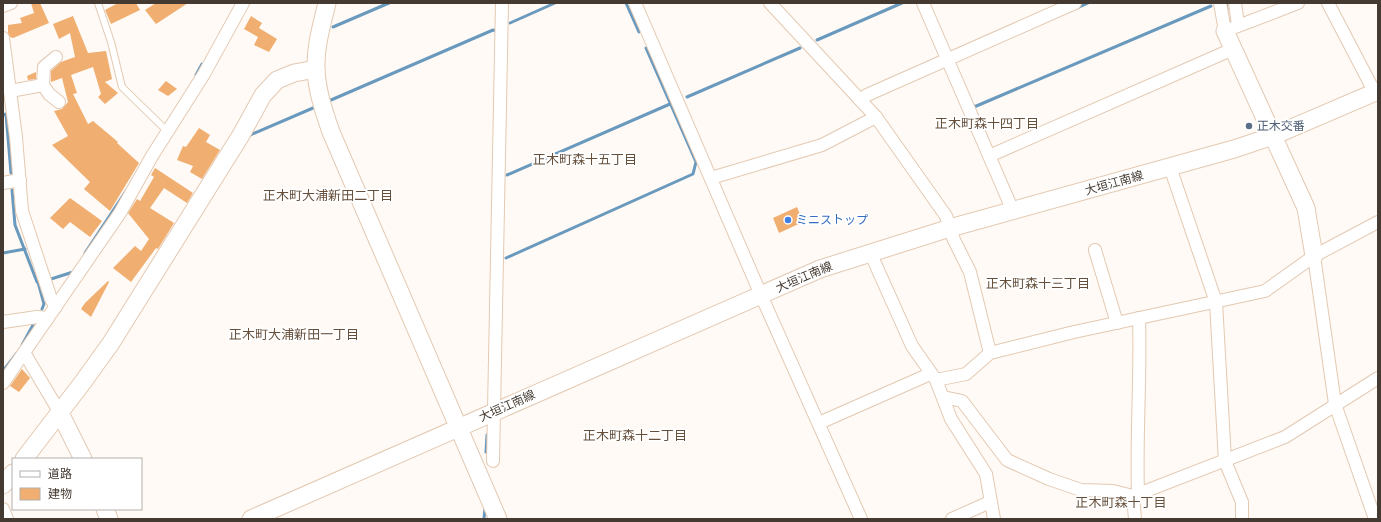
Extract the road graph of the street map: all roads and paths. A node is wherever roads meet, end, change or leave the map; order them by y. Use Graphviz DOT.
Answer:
graph roads {
  1 [pos="12,3"];
  2 [pos="98,3"];
  3 [pos="243,3"];
  4 [pos="327,3"];
  5 [pos="502,3"];
  6 [pos="635,3"];
  7 [pos="770,3"];
  8 [pos="923,3"];
  9 [pos="1075,3"];
  10 [pos="1220,3"];
  11 [pos="1235,3"];
  12 [pos="1298,3"];
  13 [pos="1328,3"];
  14 [pos="3,6"];
  15 [pos="1232,28"];
  16 [pos="3,38"];
  17 [pos="3,43"];
  18 [pos="1233,49"];
  19 [pos="56,57"];
  20 [pos="948,60"];
  21 [pos="316,69"];
  22 [pos="43,85"];
  23 [pos="10,91"];
  24 [pos="1376,92"];
  25 [pos="860,100"];
  26 [pos="59,102"];
  27 [pos="876,117"];
  28 [pos="168,132"];
  29 [pos="1273,136"];
  30 [pos="990,156"];
  31 [pos="1170,167"];
  32 [pos="711,178"];
  33 [pos="20,180"];
  34 [pos="3,183"];
  35 [pos="1013,211"];
  36 [pos="1378,222"];
  37 [pos="950,228"];
  38 [pos="1095,250"];
  39 [pos="870,252"];
  40 [pos="1314,256"];
  41 [pos="761,295"];
  42 [pos="1216,302"];
  43 [pos="56,307"];
  44 [pos="48,318"];
  45 [pos="1139,318"];
  46 [pos="3,322"];
  47 [pos="1117,323"];
  48 [pos="990,353"];
  49 [pos="25,354"];
  50 [pos="933,377"];
  51 [pos="1378,378"];
  52 [pos="3,382"];
  53 [pos="943,397"];
  54 [pos="1335,404"];
  55 [pos="494,412"];
  56 [pos="60,413"];
  57 [pos="819,423"];
  58 [pos="459,427"];
  59 [pos="25,458"];
  60 [pos="82,458"];
  61 [pos="493,461"];
  62 [pos="1225,461"];
  63 [pos="12,474"];
  64 [pos="3,485"];
  65 [pos="1136,494"];
  66 [pos="990,502"];
  67 [pos="3,509"];
  68 [pos="7,519"];
  69 [pos="251,519"];
  70 [pos="498,519"];
  71 [pos="861,519"];
  72 [pos="952,519"];
  73 [pos="994,519"];
  74 [pos="1135,519"];
  75 [pos="1242,519"];
  76 [pos="1375,519"];
  1 -- 14 [label="street"];
  2 -- 28 [label="lane"];
  3 -- 28 [label="street"];
  4 -- 21 [label="street"];
  5 -- 55 [label="street"];
  6 -- 32 [label="street"];
  7 -- 25 [label="street"];
  8 -- 20 [label="street"];
  9 -- 20 [label="street"];
  10 -- 15 [label="street"];
  11 -- 15 [label="street"];
  12 -- 15 [label="street"];
  13 -- 24 [label="street"];
  15 -- 18 [label="street"];
  16 -- 17 [label="street"];
  17 -- 23 [label="street"];
  18 -- 29 [label="street"];
  18 -- 30 [label="street"];
  19 -- 22 [label="street"];
  20 -- 25 [label="street"];
  20 -- 30 [label="street"];
  21 -- 56 [label="street"];
  21 -- 58 [label="street"];
  22 -- 23 [label="street"];
  22 -- 26 [label="street"];
  23 -- 33 [label="street"];
  24 -- 29 [label="street, 大垣江南線"];
  25 -- 27 [label="street"];
  27 -- 32 [label="street"];
  27 -- 37 [label="street"];
  28 -- 43 [label="street"];
  29 -- 31 [label="street, 大垣江南線"];
  29 -- 40 [label="street"];
  30 -- 35 [label="street"];
  31 -- 35 [label="street, 大垣江南線"];
  31 -- 42 [label="street"];
  32 -- 41 [label="street"];
  33 -- 34 [label="street"];
  33 -- 43 [label="street"];
  35 -- 37 [label="street, 大垣江南線"];
  36 -- 40 [label="street"];
  37 -- 39 [label="street, 大垣江南線"];
  37 -- 48 [label="street"];
  38 -- 47 [label="street"];
  39 -- 41 [label="street, 大垣江南線"];
  39 -- 50 [label="street"];
  40 -- 42 [label="street"];
  40 -- 54 [label="street"];
  41 -- 55 [label="street, 大垣江南線"];
  41 -- 57 [label="street"];
  42 -- 45 [label="street"];
  42 -- 62 [label="street"];
  43 -- 44 [label="street"];
  44 -- 46 [label="street"];
  44 -- 49 [label="street"];
  45 -- 47 [label="street"];
  45 -- 65 [label="street"];
  47 -- 48 [label="street"];
  48 -- 50 [label="street"];
  49 -- 52 [label="street"];
  49 -- 56 [label="street"];
  50 -- 53 [label="street"];
  50 -- 57 [label="street"];
  51 -- 54 [label="street"];
  53 -- 65 [label="street"];
  53 -- 66 [label="street"];
  54 -- 62 [label="street"];
  54 -- 76 [label="street"];
  55 -- 58 [label="street, 大垣江南線"];
  55 -- 61 [label="street"];
  56 -- 59 [label="street"];
  56 -- 60 [label="street"];
  57 -- 71 [label="street"];
  58 -- 69 [label="street, 大垣江南線"];
  58 -- 70 [label="street"];
  62 -- 65 [label="street"];
  62 -- 75 [label="street"];
  63 -- 64 [label="street"];
  65 -- 74 [label="street"];
  66 -- 72 [label="street"];
  66 -- 73 [label="street"];
  67 -- 68 [label="street"];
}
